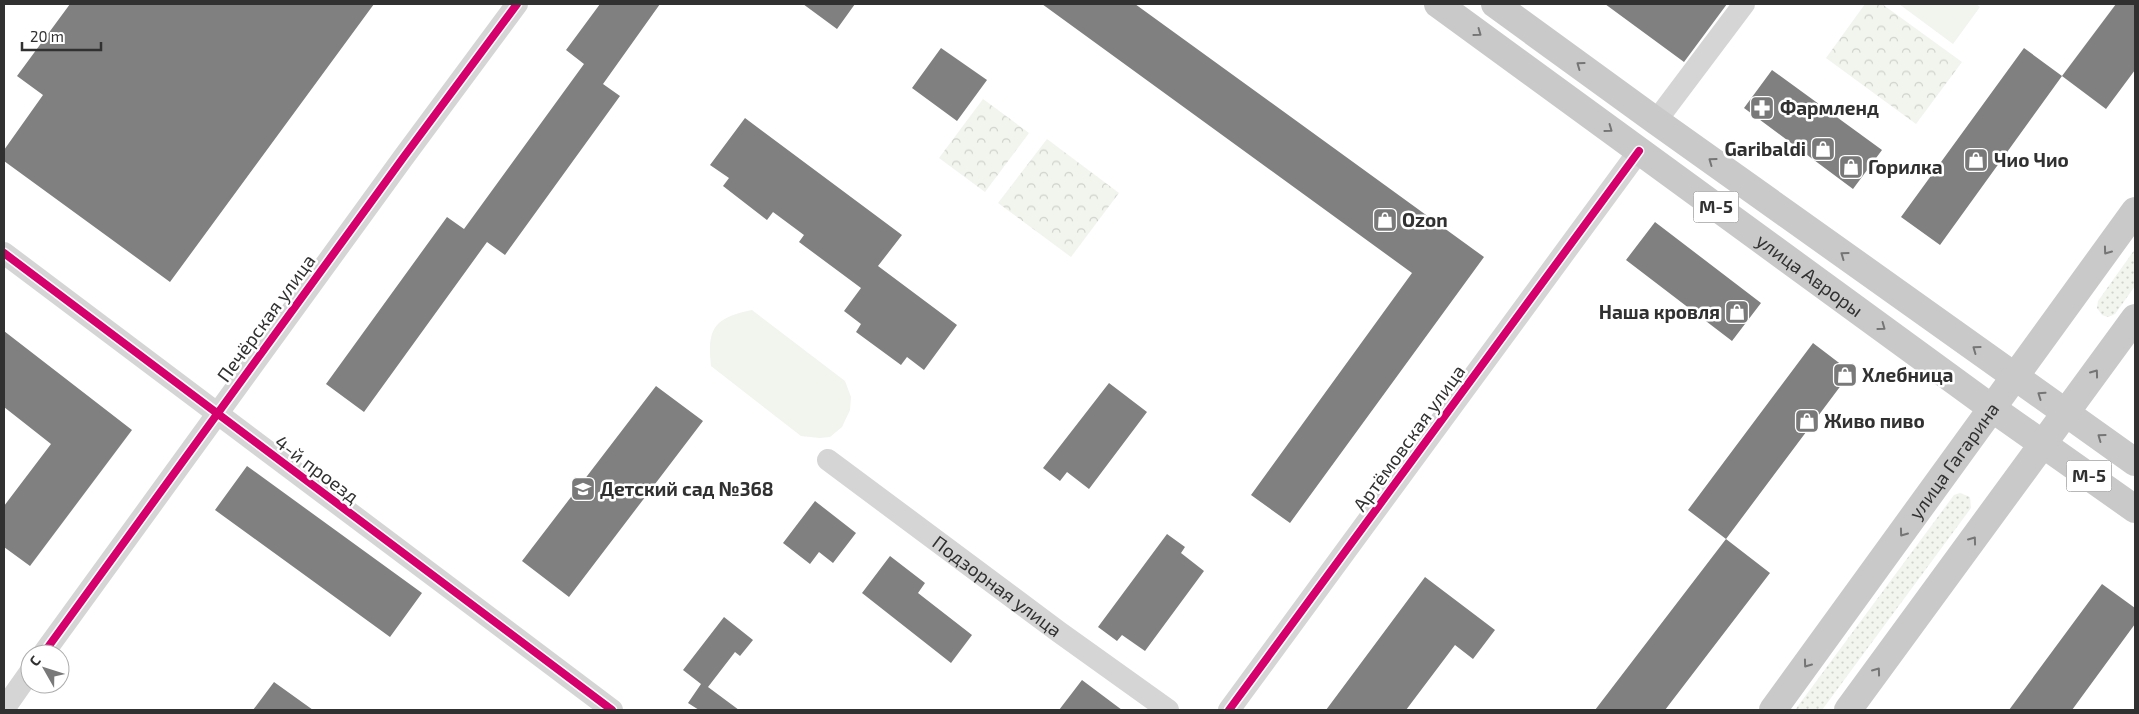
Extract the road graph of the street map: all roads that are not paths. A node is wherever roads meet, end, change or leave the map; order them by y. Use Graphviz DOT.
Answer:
graph roads {
  1 [pos="517,4"];
  2 [pos="1438,4"];
  3 [pos="1495,4"];
  4 [pos="1744,4"];
  5 [pos="1656,121"];
  6 [pos="1639,151"];
  7 [pos="2135,211"];
  8 [pos="4,253"];
  9 [pos="2135,318"];
  10 [pos="2016,378"];
  11 [pos="1993,409"];
  12 [pos="2066,412"];
  13 [pos="216,414"];
  14 [pos="2043,444"];
  15 [pos="828,460"];
  16 [pos="2135,462"];
  17 [pos="2135,509"];
  18 [pos="50,644"];
  19 [pos="20,686"];
  20 [pos="4,709"];
  21 [pos="612,710"];
  22 [pos="1168,710"];
  23 [pos="1229,710"];
  24 [pos="1773,710"];
  25 [pos="1848,710"];
  1 -- 13 [label="street, Печёрская улица"];
  2 -- 6 [label="main road, улица Авроры / М-5, one-way"];
  5 -- 3 [label="main road, улица Авроры / М-5, one-way"];
  4 -- 5 [label="street"];
  10 -- 5 [label="main road, улица Авроры / М-5, one-way"];
  6 -- 11 [label="main road, улица Авроры / М-5, one-way"];
  6 -- 23 [label="street, Артёмовская улица"];
  7 -- 10 [label="main road, улица Гагарина, one-way"];
  8 -- 13 [label="street, 4-й проезд"];
  12 -- 9 [label="main road, one-way"];
  10 -- 11 [label="main road, улица Гагарина"];
  12 -- 10 [label="main road, улица Авроры / М-5, one-way"];
  11 -- 14 [label="main road, улица Авроры / М-5"];
  11 -- 24 [label="main road, улица Гагарина, one-way"];
  12 -- 14 [label="main road"];
  16 -- 12 [label="main road, улица Авроры / М-5, one-way"];
  13 -- 18 [label="street, Печёрская улица"];
  13 -- 21 [label="street, 4-й проезд"];
  14 -- 17 [label="main road, улица Авроры / М-5"];
  25 -- 14 [label="main road, one-way"];
  15 -- 22 [label="street, Подзорная улица"];
  19 -- 20 [label="street"];
}
